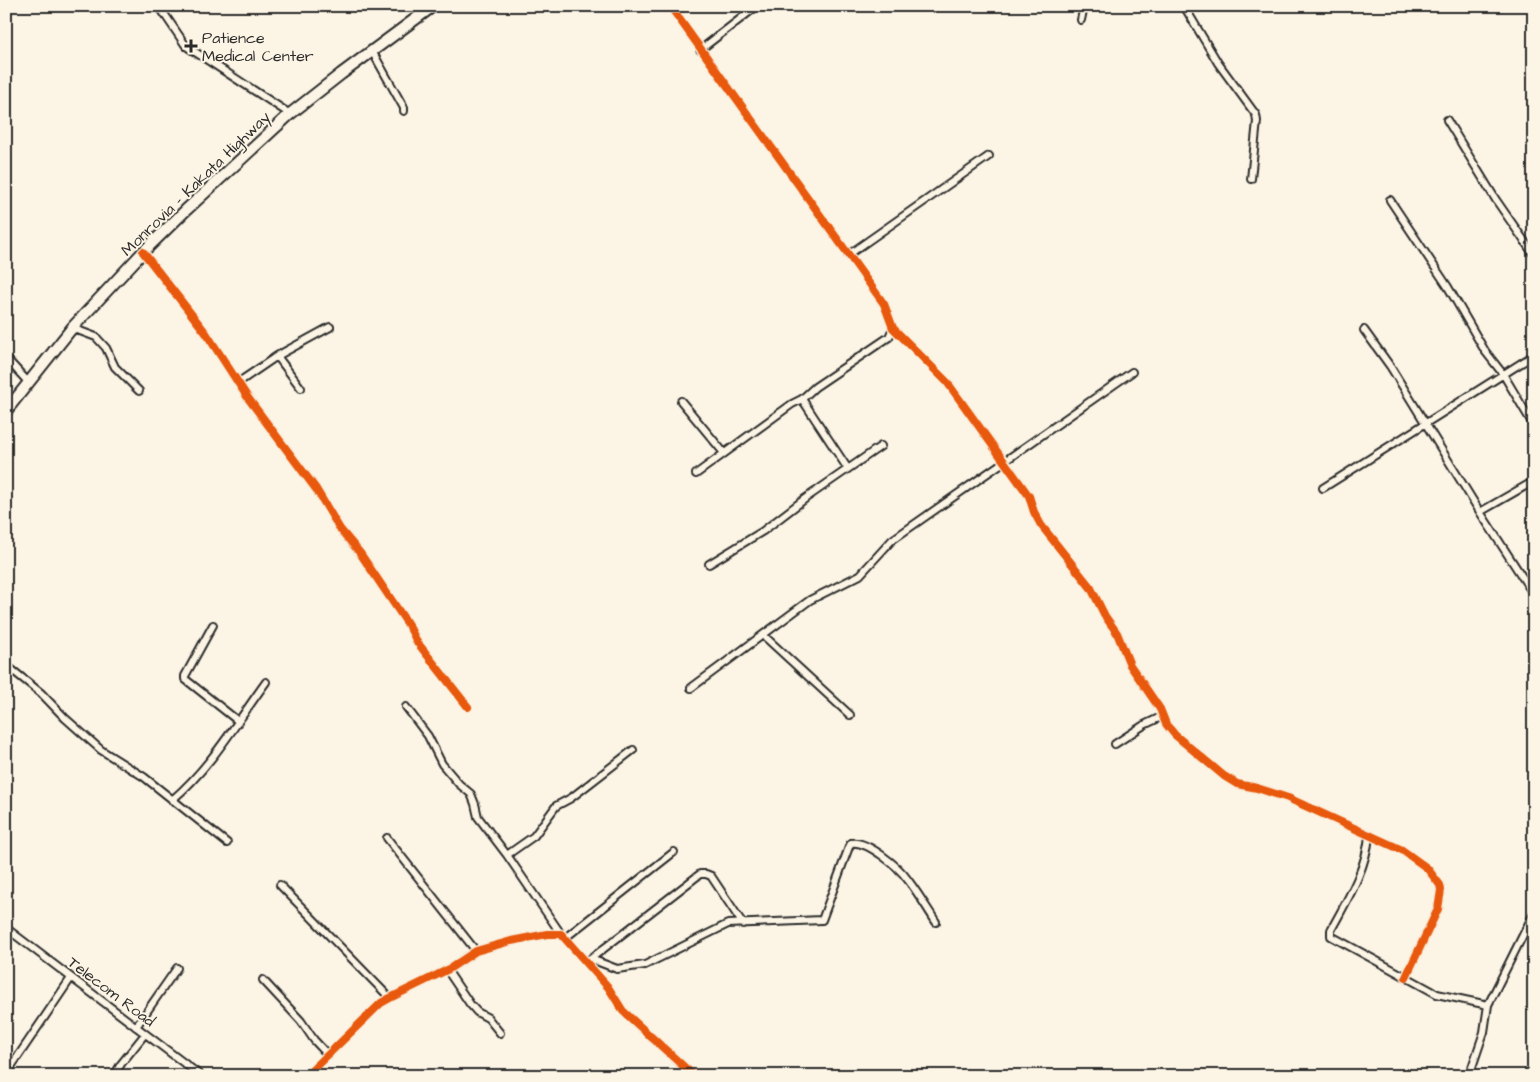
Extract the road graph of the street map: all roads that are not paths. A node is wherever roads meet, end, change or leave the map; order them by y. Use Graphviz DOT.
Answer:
graph roads {
  1 [pos="159,6"];
  2 [pos="433,6"];
  3 [pos="670,6"];
  4 [pos="758,6"];
  5 [pos="1084,6"];
  6 [pos="1184,6"];
  7 [pos="1081,20"];
  8 [pos="700,50"];
  9 [pos="372,51"];
  10 [pos="404,112"];
  11 [pos="290,114"];
  12 [pos="1447,120"];
  13 [pos="989,156"];
  14 [pos="1251,179"];
  15 [pos="1390,200"];
  16 [pos="143,252"];
  17 [pos="848,254"];
  18 [pos="1534,255"];
  19 [pos="330,327"];
  20 [pos="72,328"];
  21 [pos="893,328"];
  22 [pos="1364,330"];
  23 [pos="1534,355"];
  24 [pos="277,356"];
  25 [pos="6,358"];
  26 [pos="1132,372"];
  27 [pos="1503,374"];
  28 [pos="239,382"];
  29 [pos="29,383"];
  30 [pos="301,388"];
  31 [pos="139,391"];
  32 [pos="802,399"];
  33 [pos="681,401"];
  34 [pos="6,410"];
  35 [pos="1425,423"];
  36 [pos="1534,426"];
  37 [pos="881,446"];
  38 [pos="724,453"];
  39 [pos="1005,461"];
  40 [pos="848,469"];
  41 [pos="696,474"];
  42 [pos="1534,481"];
  43 [pos="1323,488"];
  44 [pos="1480,512"];
  45 [pos="710,564"];
  46 [pos="1534,595"];
  47 [pos="213,624"];
  48 [pos="763,635"];
  49 [pos="6,665"];
  50 [pos="266,682"];
  51 [pos="691,688"];
  52 [pos="406,707"];
  53 [pos="468,707"];
  54 [pos="850,715"];
  55 [pos="1163,716"];
  56 [pos="238,721"];
  57 [pos="1115,744"];
  58 [pos="633,750"];
  59 [pos="172,800"];
  60 [pos="1369,836"];
  61 [pos="386,838"];
  62 [pos="227,843"];
  63 [pos="674,852"];
  64 [pos="507,855"];
  65 [pos="280,884"];
  66 [pos="1534,913"];
  67 [pos="936,922"];
  68 [pos="743,924"];
  69 [pos="6,928"];
  70 [pos="563,936"];
  71 [pos="476,951"];
  72 [pos="588,961"];
  73 [pos="177,968"];
  74 [pos="447,970"];
  75 [pos="1406,977"];
  76 [pos="71,978"];
  77 [pos="264,980"];
  78 [pos="390,998"];
  79 [pos="1488,1005"];
  80 [pos="136,1027"];
  81 [pos="500,1033"];
  82 [pos="146,1034"];
  83 [pos="328,1055"];
  84 [pos="6,1074"];
  85 [pos="114,1076"];
  86 [pos="201,1076"];
  87 [pos="306,1076"];
  88 [pos="694,1076"];
  89 [pos="1470,1076"];
  1 -- 11 [label="street"];
  2 -- 9 [label="highway, Monrovia - Kakata Highway"];
  3 -- 8 [label="street"];
  4 -- 8 [label="street"];
  5 -- 7 [label="street"];
  6 -- 14 [label="street"];
  8 -- 17 [label="street"];
  9 -- 10 [label="street"];
  9 -- 11 [label="highway, Monrovia - Kakata Highway"];
  11 -- 16 [label="highway, Monrovia - Kakata Highway"];
  12 -- 18 [label="street"];
  13 -- 17 [label="street"];
  15 -- 27 [label="street"];
  16 -- 20 [label="highway, Monrovia - Kakata Highway"];
  16 -- 28 [label="street"];
  17 -- 21 [label="street"];
  19 -- 24 [label="street"];
  20 -- 29 [label="highway, Monrovia - Kakata Highway"];
  20 -- 31 [label="street"];
  21 -- 32 [label="street"];
  21 -- 39 [label="street"];
  22 -- 35 [label="street"];
  23 -- 27 [label="street"];
  24 -- 28 [label="street"];
  24 -- 30 [label="street"];
  25 -- 29 [label="street"];
  26 -- 39 [label="street"];
  27 -- 35 [label="street"];
  27 -- 36 [label="street"];
  28 -- 53 [label="street"];
  29 -- 34 [label="highway, Monrovia - Kakata Highway"];
  32 -- 38 [label="street"];
  32 -- 40 [label="street"];
  33 -- 38 [label="street"];
  35 -- 43 [label="street"];
  35 -- 44 [label="street"];
  37 -- 40 [label="street"];
  38 -- 41 [label="street"];
  39 -- 48 [label="street"];
  39 -- 55 [label="street"];
  40 -- 45 [label="street"];
  42 -- 44 [label="street"];
  44 -- 46 [label="street"];
  47 -- 56 [label="street"];
  48 -- 51 [label="street"];
  48 -- 54 [label="street"];
  49 -- 59 [label="street"];
  50 -- 56 [label="street"];
  52 -- 64 [label="street"];
  55 -- 57 [label="street"];
  55 -- 60 [label="street"];
  56 -- 59 [label="street"];
  58 -- 64 [label="street"];
  59 -- 62 [label="street"];
  60 -- 75 [label="street"];
  60 -- 75 [label="street"];
  61 -- 71 [label="street"];
  63 -- 70 [label="street"];
  64 -- 70 [label="street"];
  65 -- 78 [label="street"];
  66 -- 79 [label="street"];
  67 -- 68 [label="street"];
  68 -- 72 [label="street"];
  68 -- 72 [label="street"];
  69 -- 76 [label="street, Telecom Road"];
  70 -- 71 [label="street"];
  70 -- 72 [label="street"];
  71 -- 74 [label="street"];
  72 -- 88 [label="street"];
  73 -- 80 [label="street"];
  74 -- 78 [label="street"];
  74 -- 81 [label="street"];
  75 -- 79 [label="street"];
  76 -- 80 [label="street, Telecom Road"];
  76 -- 84 [label="street"];
  77 -- 83 [label="street"];
  78 -- 83 [label="street"];
  79 -- 89 [label="street"];
  80 -- 82 [label="street, Telecom Road"];
  82 -- 85 [label="street"];
  82 -- 86 [label="street, Telecom Road"];
  83 -- 87 [label="street"];
}
